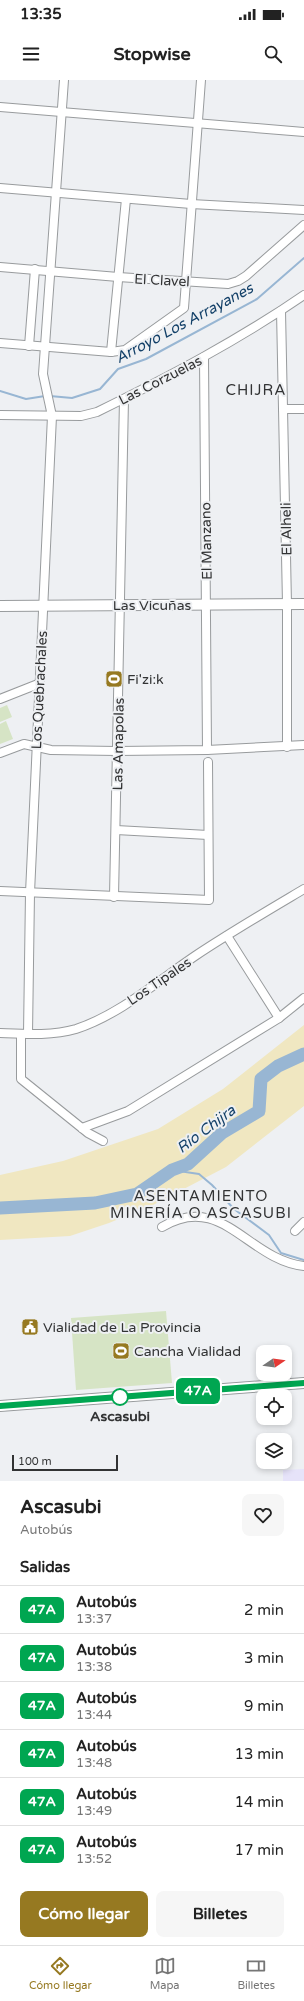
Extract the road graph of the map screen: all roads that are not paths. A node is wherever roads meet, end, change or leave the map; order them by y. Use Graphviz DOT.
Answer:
graph roads {
  1 [pos="64,80"];
  2 [pos="201,80"];
  3 [pos="0,107"];
  4 [pos="61,112"];
  5 [pos="197,123"];
  6 [pos="304,132"];
  7 [pos="0,188"];
  8 [pos="56,193"];
  9 [pos="126,199"];
  10 [pos="191,204"];
  11 [pos="304,210"];
  12 [pos="304,225"];
  13 [pos="0,267"];
  14 [pos="35,269"];
  15 [pos="50,270"];
  16 [pos="118,277"];
  17 [pos="186,281"];
  18 [pos="304,295"];
  19 [pos="281,311"];
  20 [pos="0,343"];
  21 [pos="28,346"];
  22 [pos="44,347"];
  23 [pos="112,352"];
  24 [pos="204,357"];
  25 [pos="124,399"];
  26 [pos="283,409"];
  27 [pos="304,409"];
  28 [pos="0,415"];
  29 [pos="52,416"];
  30 [pos="287,604"];
  31 [pos="304,604"];
  32 [pos="44,605"];
  33 [pos="120,605"];
  34 [pos="207,605"];
  35 [pos="0,606"];
  36 [pos="38,684"];
  37 [pos="0,699"];
  38 [pos="304,745"];
  39 [pos="36,746"];
  40 [pos="287,747"];
  41 [pos="207,750"];
  42 [pos="117,751"];
  43 [pos="0,753"];
  44 [pos="208,762"];
  45 [pos="116,830"];
  46 [pos="208,835"];
  47 [pos="304,889"];
  48 [pos="0,891"];
  49 [pos="30,892"];
  50 [pos="114,897"];
  51 [pos="227,936"];
  52 [pos="304,998"];
  53 [pos="279,1018"];
  54 [pos="0,1033"];
  55 [pos="25,1034"];
  56 [pos="82,1128"];
  57 [pos="104,1141"];
  58 [pos="304,1222"];
  59 [pos="162,1227"];
  60 [pos="295,1230"];
  61 [pos="304,1266"];
  62 [pos="304,1383"];
  63 [pos="0,1406"];
  1 -- 4 [label="street, Los Quebrachales"];
  2 -- 5 [label="street"];
  3 -- 4 [label="street"];
  4 -- 5 [label="street"];
  4 -- 8 [label="street, Los Quebrachales"];
  5 -- 6 [label="street"];
  5 -- 10 [label="street"];
  7 -- 8 [label="street"];
  8 -- 9 [label="street"];
  8 -- 15 [label="street, Los Quebrachales"];
  9 -- 10 [label="street"];
  9 -- 16 [label="street"];
  10 -- 11 [label="street"];
  10 -- 17 [label="street"];
  12 -- 17 [label="street, El Clavel"];
  13 -- 14 [label="street, El Clavel"];
  14 -- 15 [label="street, El Clavel"];
  14 -- 21 [label="street"];
  15 -- 16 [label="street, El Clavel"];
  15 -- 22 [label="street, Los Quebrachales"];
  16 -- 17 [label="street, El Clavel"];
  16 -- 23 [label="street"];
  17 -- 23 [label="street"];
  18 -- 19 [label="street, Las Corzuelas"];
  19 -- 24 [label="street, Las Corzuelas"];
  19 -- 26 [label="street, El Alheli"];
  20 -- 21 [label="street"];
  21 -- 22 [label="street"];
  22 -- 23 [label="street"];
  22 -- 29 [label="street, Los Quebrachales"];
  24 -- 25 [label="street, Las Corzuelas"];
  24 -- 34 [label="street, El Manzano"];
  25 -- 29 [label="street, Las Corzuelas"];
  25 -- 33 [label="street, Las Amapolas"];
  26 -- 27 [label="street"];
  26 -- 30 [label="street, El Alheli"];
  28 -- 29 [label="street, Las Corzuelas"];
  29 -- 32 [label="street, Los Quebrachales"];
  30 -- 31 [label="street, Las Vicuñas"];
  30 -- 34 [label="street, Las Vicuñas"];
  30 -- 40 [label="street, El Alheli"];
  32 -- 33 [label="street, Las Vicuñas"];
  32 -- 35 [label="street, Las Vicuñas"];
  32 -- 36 [label="street, Los Quebrachales"];
  33 -- 34 [label="street, Las Vicuñas"];
  33 -- 42 [label="street, Las Amapolas"];
  34 -- 41 [label="street, El Manzano"];
  36 -- 37 [label="street"];
  36 -- 39 [label="street, Los Quebrachales"];
  38 -- 40 [label="street"];
  39 -- 42 [label="street"];
  39 -- 43 [label="street"];
  39 -- 49 [label="street, Los Quebrachales"];
  40 -- 41 [label="street"];
  41 -- 42 [label="street"];
  42 -- 45 [label="street, Las Amapolas"];
  44 -- 46 [label="street"];
  45 -- 46 [label="street"];
  45 -- 50 [label="street, Las Amapolas"];
  46 -- 50 [label="street"];
  47 -- 51 [label="street, Los Tipales"];
  48 -- 49 [label="street"];
  49 -- 50 [label="street"];
  49 -- 55 [label="street, Los Quebrachales"];
  51 -- 53 [label="street"];
  51 -- 55 [label="street, Los Tipales"];
  52 -- 53 [label="street"];
  53 -- 56 [label="street"];
  54 -- 55 [label="street, Los Tipales"];
  55 -- 56 [label="street, Los Quebrachales"];
  56 -- 57 [label="street"];
  58 -- 60 [label="street"];
  59 -- 61 [label="street"];
  62 -- 63 [label="street"];
}
